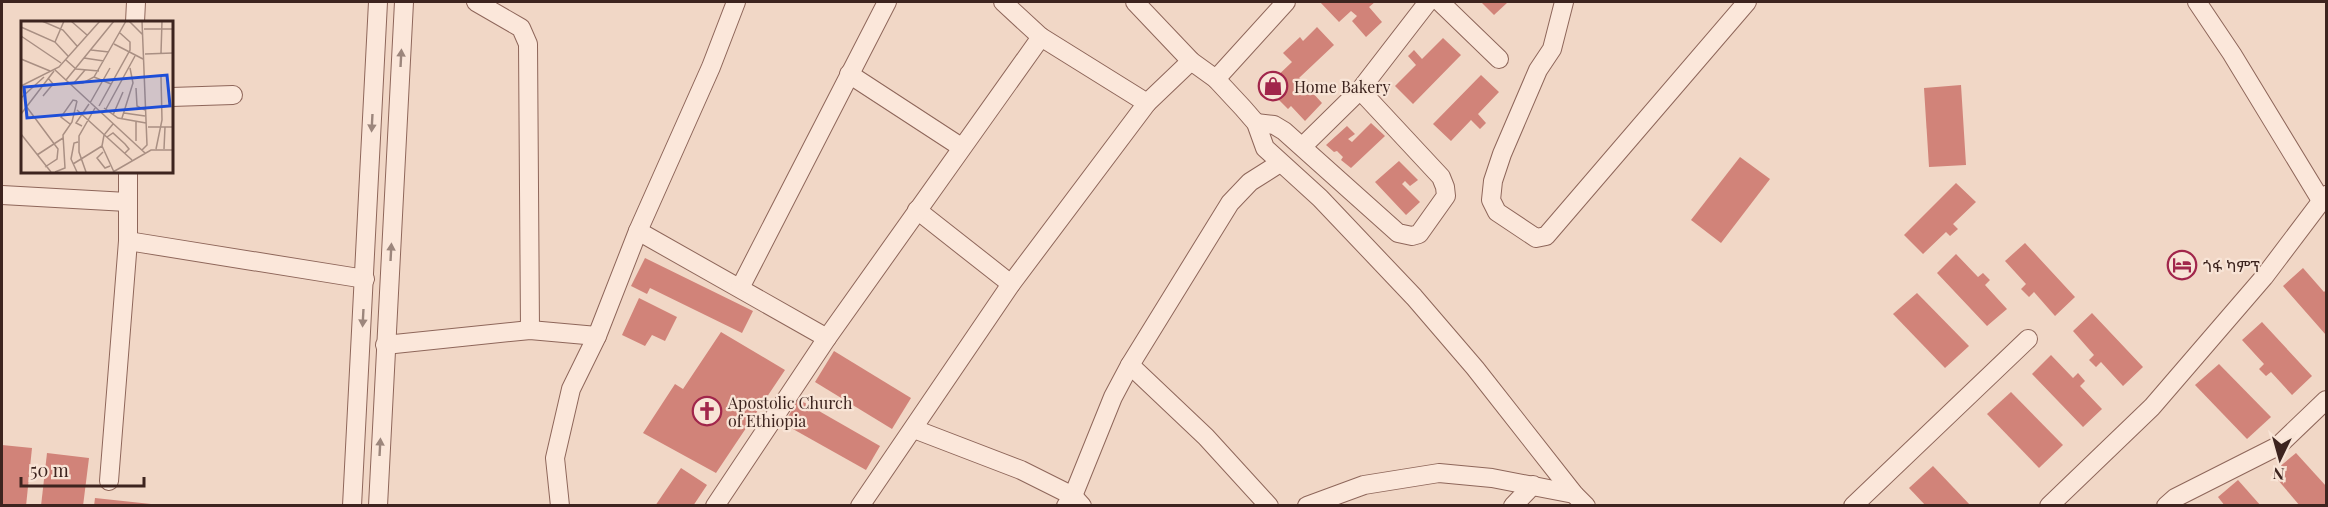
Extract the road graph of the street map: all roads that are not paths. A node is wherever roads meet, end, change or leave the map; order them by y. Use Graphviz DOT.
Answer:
graph roads {
  1 [pos="136,2"];
  2 [pos="378,2"];
  3 [pos="404,2"];
  4 [pos="476,2"];
  5 [pos="735,2"];
  6 [pos="887,2"];
  7 [pos="1003,2"];
  8 [pos="1135,2"];
  9 [pos="1286,2"];
  10 [pos="1428,2"];
  11 [pos="1440,2"];
  12 [pos="1563,2"];
  13 [pos="1747,2"];
  14 [pos="2197,2"];
  15 [pos="135,21"];
  16 [pos="1041,37"];
  17 [pos="1499,59"];
  18 [pos="1191,61"];
  19 [pos="849,74"];
  20 [pos="1216,79"];
  21 [pos="1360,90"];
  22 [pos="233,95"];
  23 [pos="172,97"];
  24 [pos="1147,103"];
  25 [pos="1256,123"];
  26 [pos="1303,146"];
  27 [pos="961,147"];
  28 [pos="1280,164"];
  29 [pos="128,172"];
  30 [pos="2,195"];
  31 [pos="2324,199"];
  32 [pos="127,202"];
  33 [pos="917,210"];
  34 [pos="638,231"];
  35 [pos="128,241"];
  36 [pos="365,279"];
  37 [pos="1011,284"];
  38 [pos="740,288"];
  39 [pos="530,330"];
  40 [pos="597,336"];
  41 [pos="827,338"];
  42 [pos="2028,339"];
  43 [pos="386,345"];
  44 [pos="1130,365"];
  45 [pos="2326,400"];
  46 [pos="914,429"];
  47 [pos="109,482"];
  48 [pos="1533,485"];
  49 [pos="1580,500"];
  50 [pos="1074,502"];
  51 [pos="352,506"];
  52 [pos="378,506"];
  53 [pos="560,506"];
  54 [pos="715,506"];
  55 [pos="860,506"];
  56 [pos="1269,506"];
  57 [pos="1307,506"];
  58 [pos="1513,506"];
  59 [pos="1853,506"];
  60 [pos="2049,506"];
  61 [pos="2166,506"];
  1 -- 15 [label="street"];
  2 -- 36 [label="street, one-way"];
  43 -- 3 [label="street, one-way"];
  4 -- 39 [label="street"];
  5 -- 34 [label="street"];
  6 -- 19 [label="street"];
  7 -- 16 [label="street"];
  8 -- 18 [label="street"];
  9 -- 20 [label="street"];
  10 -- 21 [label="street"];
  11 -- 17 [label="street"];
  12 -- 13 [label="street"];
  14 -- 31 [label="street"];
  16 -- 24 [label="street"];
  16 -- 27 [label="street"];
  18 -- 20 [label="street"];
  18 -- 24 [label="street"];
  19 -- 27 [label="street"];
  19 -- 38 [label="street"];
  20 -- 25 [label="street"];
  21 -- 26 [label="street"];
  21 -- 26 [label="street"];
  22 -- 23 [label="street"];
  24 -- 37 [label="street"];
  25 -- 26 [label="street"];
  25 -- 28 [label="street"];
  27 -- 33 [label="street"];
  28 -- 44 [label="street"];
  28 -- 49 [label="street"];
  29 -- 32 [label="street"];
  30 -- 32 [label="street"];
  31 -- 60 [label="street"];
  32 -- 35 [label="street"];
  33 -- 37 [label="street"];
  33 -- 41 [label="street"];
  34 -- 38 [label="street"];
  34 -- 40 [label="street"];
  35 -- 36 [label="street"];
  35 -- 47 [label="street"];
  36 -- 51 [label="street, one-way"];
  37 -- 46 [label="street"];
  38 -- 41 [label="street"];
  39 -- 40 [label="street"];
  39 -- 43 [label="street"];
  40 -- 53 [label="street"];
  41 -- 54 [label="street"];
  42 -- 59 [label="street"];
  52 -- 43 [label="street, one-way"];
  44 -- 50 [label="street"];
  44 -- 56 [label="street"];
  45 -- 61 [label="street"];
  46 -- 50 [label="street"];
  46 -- 55 [label="street"];
  48 -- 49 [label="street"];
  48 -- 57 [label="street"];
  48 -- 58 [label="street"];
}
